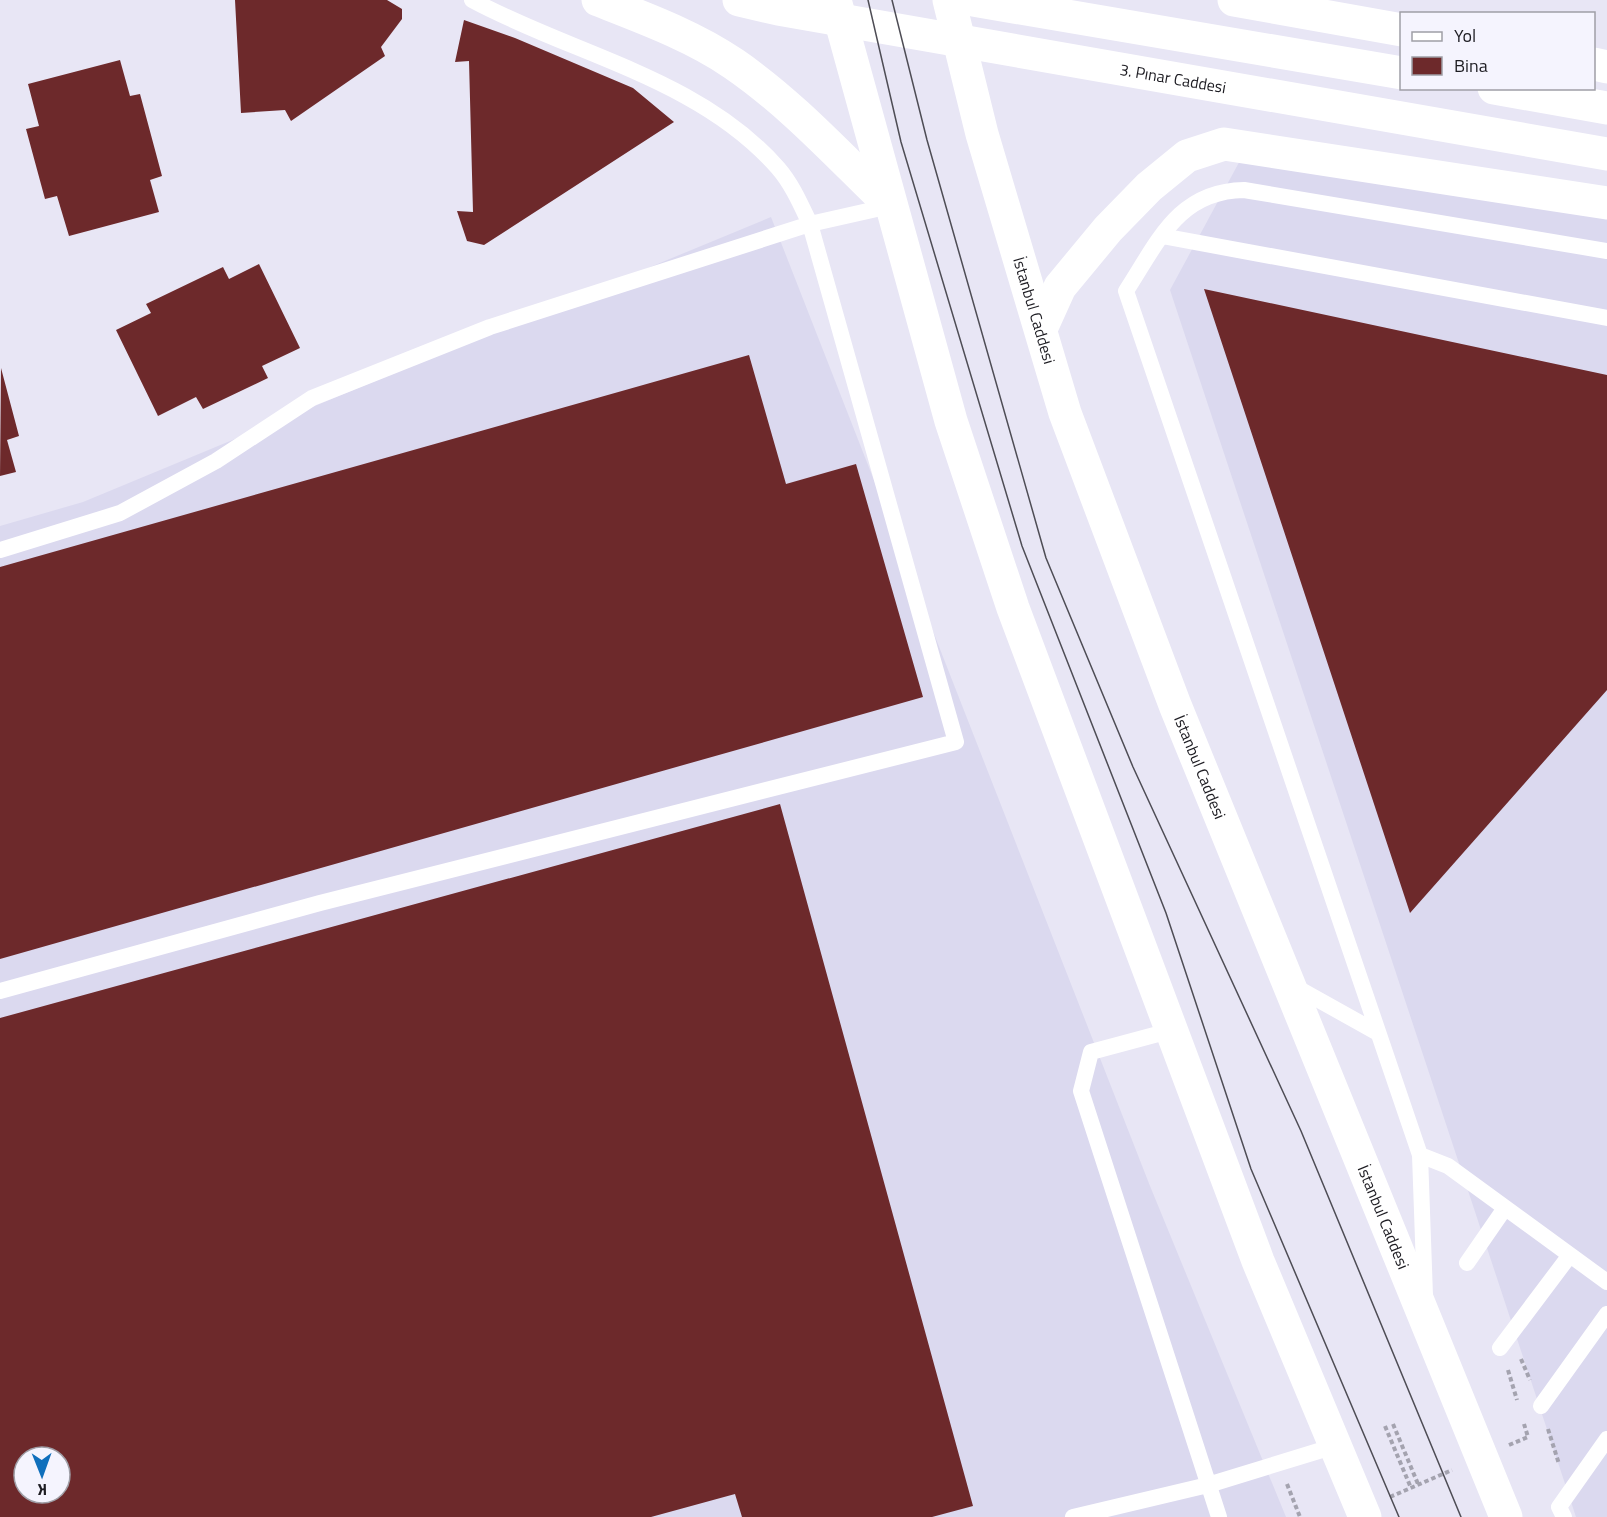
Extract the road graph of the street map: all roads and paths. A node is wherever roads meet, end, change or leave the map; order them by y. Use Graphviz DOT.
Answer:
graph roads {
  1 [pos="472,0"];
  2 [pos="598,0"];
  3 [pos="739,0"];
  4 [pos="835,0"];
  5 [pos="949,0"];
  6 [pos="973,0"];
  7 [pos="1234,0"];
  8 [pos="1400,30"];
  9 [pos="1400,73"];
  10 [pos="1505,90"];
  11 [pos="1607,108"];
  12 [pos="1607,154"];
  13 [pos="1607,203"];
  14 [pos="890,206"];
  15 [pos="810,224"];
  16 [pos="1162,236"];
  17 [pos="1607,251"];
  18 [pos="1607,318"];
  19 [pos="1041,329"];
  20 [pos="0,550"];
  21 [pos="1288,983"];
  22 [pos="0,991"];
  23 [pos="1173,1030"];
  24 [pos="1378,1033"];
  25 [pos="1420,1155"];
  26 [pos="1505,1208"];
  27 [pos="1570,1255"];
  28 [pos="1467,1263"];
  29 [pos="1607,1282"];
  30 [pos="1607,1314"];
  31 [pos="1426,1321"];
  32 [pos="1500,1348"];
  33 [pos="1507,1366"];
  34 [pos="1540,1406"];
  35 [pos="1519,1407"];
  36 [pos="1522,1417"];
  37 [pos="1393,1424"];
  38 [pos="1385,1426"];
  39 [pos="1607,1439"];
  40 [pos="1335,1446"];
  41 [pos="1506,1446"];
  42 [pos="1279,1463"];
  43 [pos="1462,1465"];
  44 [pos="1418,1484"];
  45 [pos="1208,1485"];
  46 [pos="1411,1488"];
  47 [pos="1373,1509"];
  48 [pos="1073,1517"];
  49 [pos="1219,1517"];
  50 [pos="1300,1517"];
  51 [pos="1506,1517"];
  52 [pos="1564,1517"];
  1 -- 15 [label="lane"];
  2 -- 14 [label="main road"];
  3 -- 12 [label="main road, 3. Pınar Caddesi"];
  4 -- 14 [label="main road"];
  5 -- 19 [label="main road, İstanbul Caddesi"];
  6 -- 9 [label="main road"];
  7 -- 8 [label="main road"];
  10 -- 11 [label="main road"];
  13 -- 19 [label="main road"];
  14 -- 15 [label="lane"];
  14 -- 23 [label="main road"];
  15 -- 20 [label="lane"];
  15 -- 22 [label="lane"];
  16 -- 17 [label="lane"];
  16 -- 18 [label="lane"];
  16 -- 24 [label="lane"];
  19 -- 21 [label="main road, İstanbul Caddesi"];
  21 -- 24 [label="lane"];
  21 -- 31 [label="main road, İstanbul Caddesi"];
  23 -- 40 [label="main road"];
  23 -- 45 [label="lane"];
  24 -- 25 [label="lane"];
  25 -- 26 [label="lane"];
  25 -- 31 [label="lane"];
  26 -- 27 [label="lane"];
  26 -- 28 [label="lane"];
  27 -- 29 [label="lane"];
  27 -- 32 [label="lane"];
  30 -- 34 [label="lane"];
  31 -- 51 [label="main road, İstanbul Caddesi"];
  33 -- 35 [label="path"];
  36 -- 41 [label="path"];
  37 -- 44 [label="path"];
  38 -- 46 [label="path"];
  39 -- 52 [label="lane"];
  40 -- 42 [label="lane"];
  40 -- 47 [label="main road"];
  42 -- 45 [label="lane"];
  42 -- 50 [label="path"];
  43 -- 44 [label="path"];
  44 -- 46 [label="path"];
  45 -- 48 [label="lane"];
  45 -- 49 [label="lane"];
  46 -- 47 [label="path"];
}
